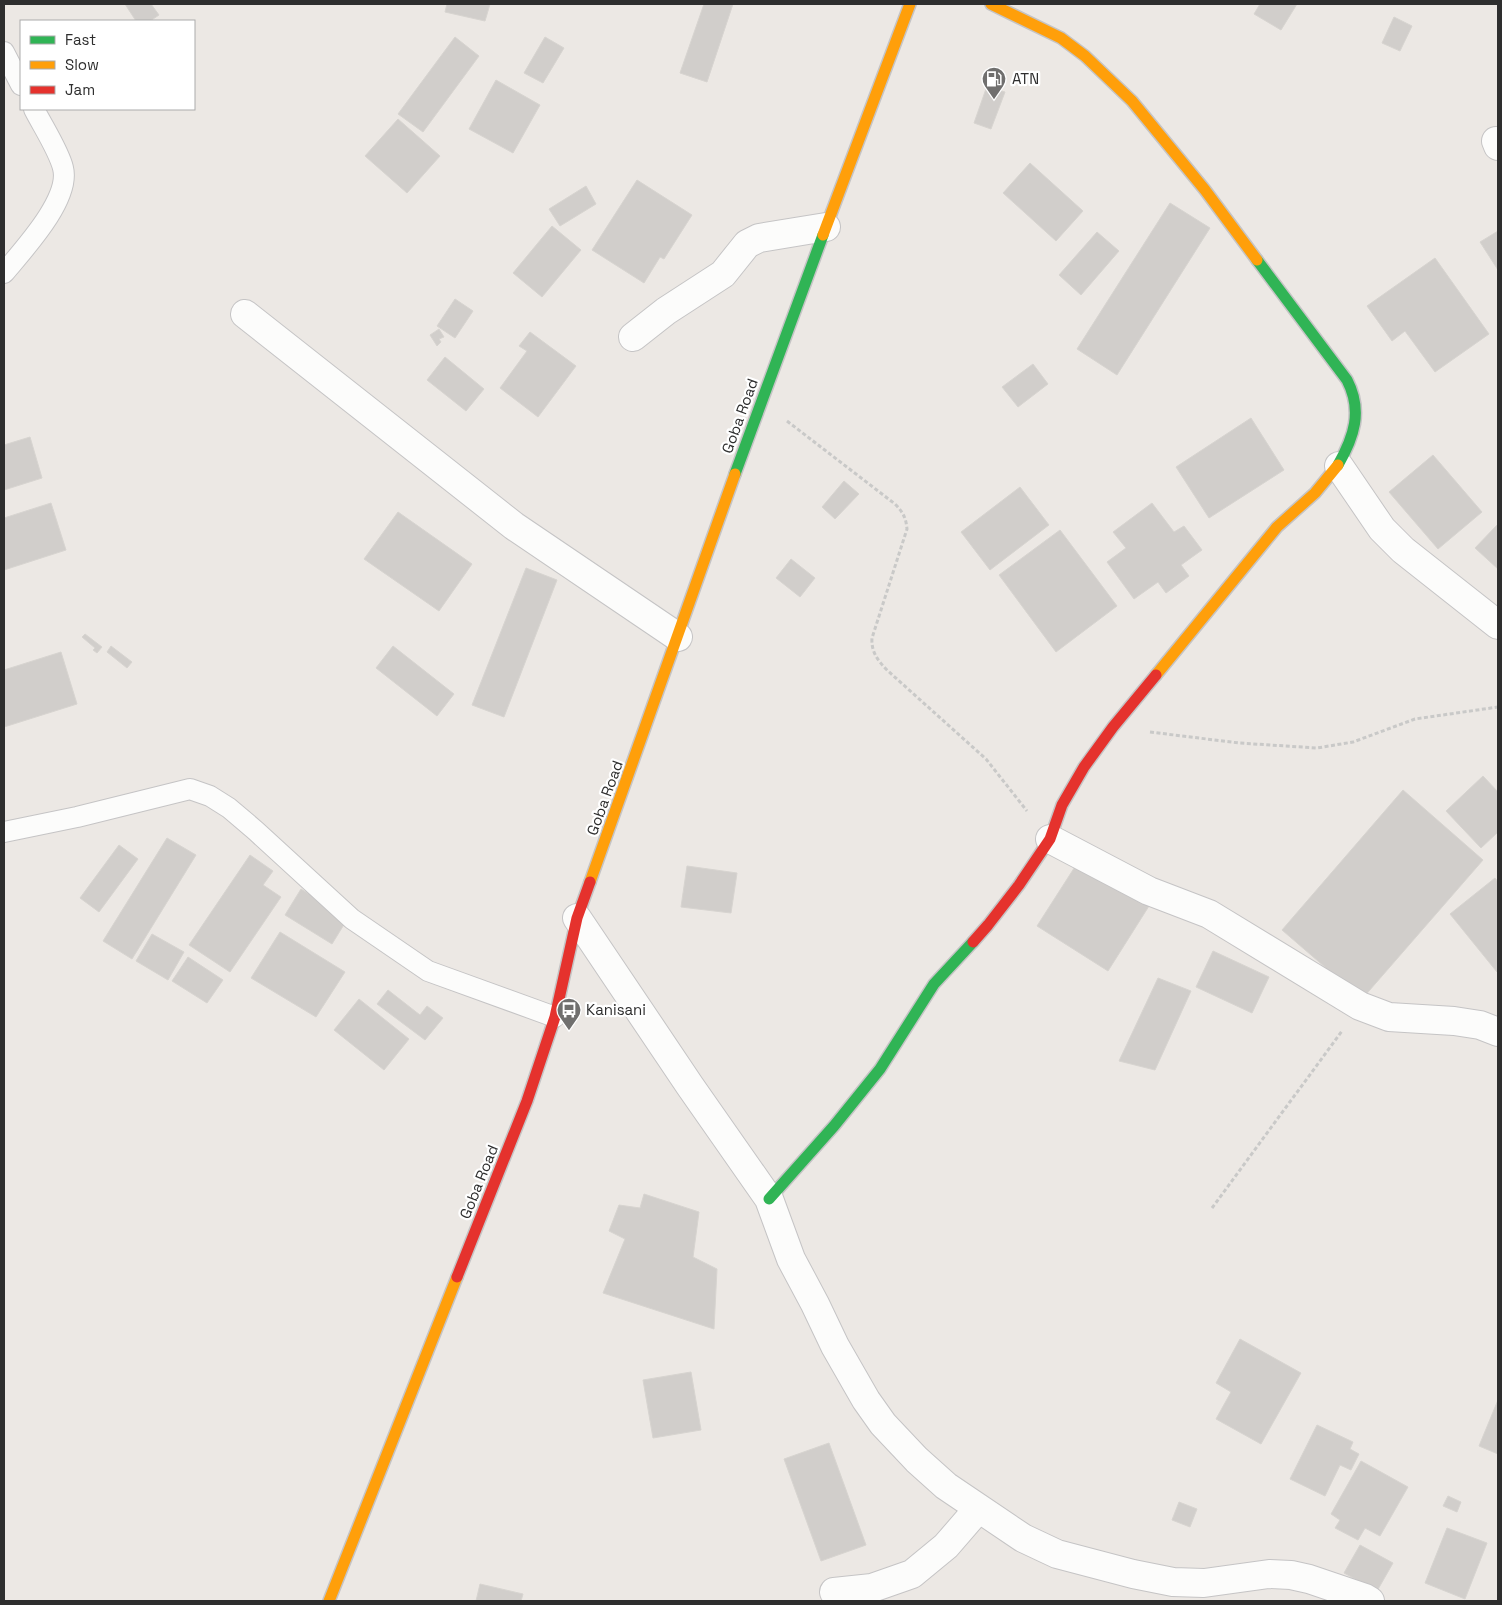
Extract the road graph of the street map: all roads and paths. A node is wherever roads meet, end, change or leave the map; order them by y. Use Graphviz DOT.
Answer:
graph roads {
  1 [pos="910,4"];
  2 [pos="991,4"];
  3 [pos="4,52"];
  4 [pos="20,83"];
  5 [pos="35,110"];
  6 [pos="826,226"];
  7 [pos="4,273"];
  8 [pos="245,314"];
  9 [pos="633,336"];
  10 [pos="761,401"];
  11 [pos="1339,466"];
  12 [pos="1498,624"];
  13 [pos="678,637"];
  14 [pos="1498,708"];
  15 [pos="1113,727"];
  16 [pos="4,832"];
  17 [pos="1050,839"];
  18 [pos="578,918"];
  19 [pos="1360,1006"];
  20 [pos="555,1017"];
  21 [pos="1498,1032"];
  22 [pos="768,1199"];
  23 [pos="1212,1208"];
  24 [pos="978,1509"];
  25 [pos="834,1592"];
  26 [pos="329,1601"];
  27 [pos="1370,1601"];
  1 -- 6 [label="main road, Goba Road"];
  2 -- 11 [label="main road"];
  3 -- 4 [label="lane"];
  5 -- 7 [label="lane"];
  6 -- 9 [label="street"];
  6 -- 10 [label="main road, Goba Road"];
  8 -- 13 [label="street"];
  10 -- 13 [label="main road, Goba Road"];
  10 -- 17 [label="path"];
  11 -- 12 [label="street"];
  11 -- 15 [label="main road"];
  13 -- 18 [label="main road, Goba Road"];
  14 -- 15 [label="path"];
  15 -- 17 [label="main road"];
  16 -- 20 [label="lane"];
  17 -- 19 [label="street"];
  17 -- 22 [label="main road"];
  18 -- 20 [label="main road, Goba Road"];
  18 -- 22 [label="street"];
  19 -- 21 [label="street"];
  19 -- 23 [label="path"];
  20 -- 26 [label="main road, Goba Road"];
  22 -- 24 [label="street"];
  24 -- 25 [label="street"];
  24 -- 27 [label="street"];
}
